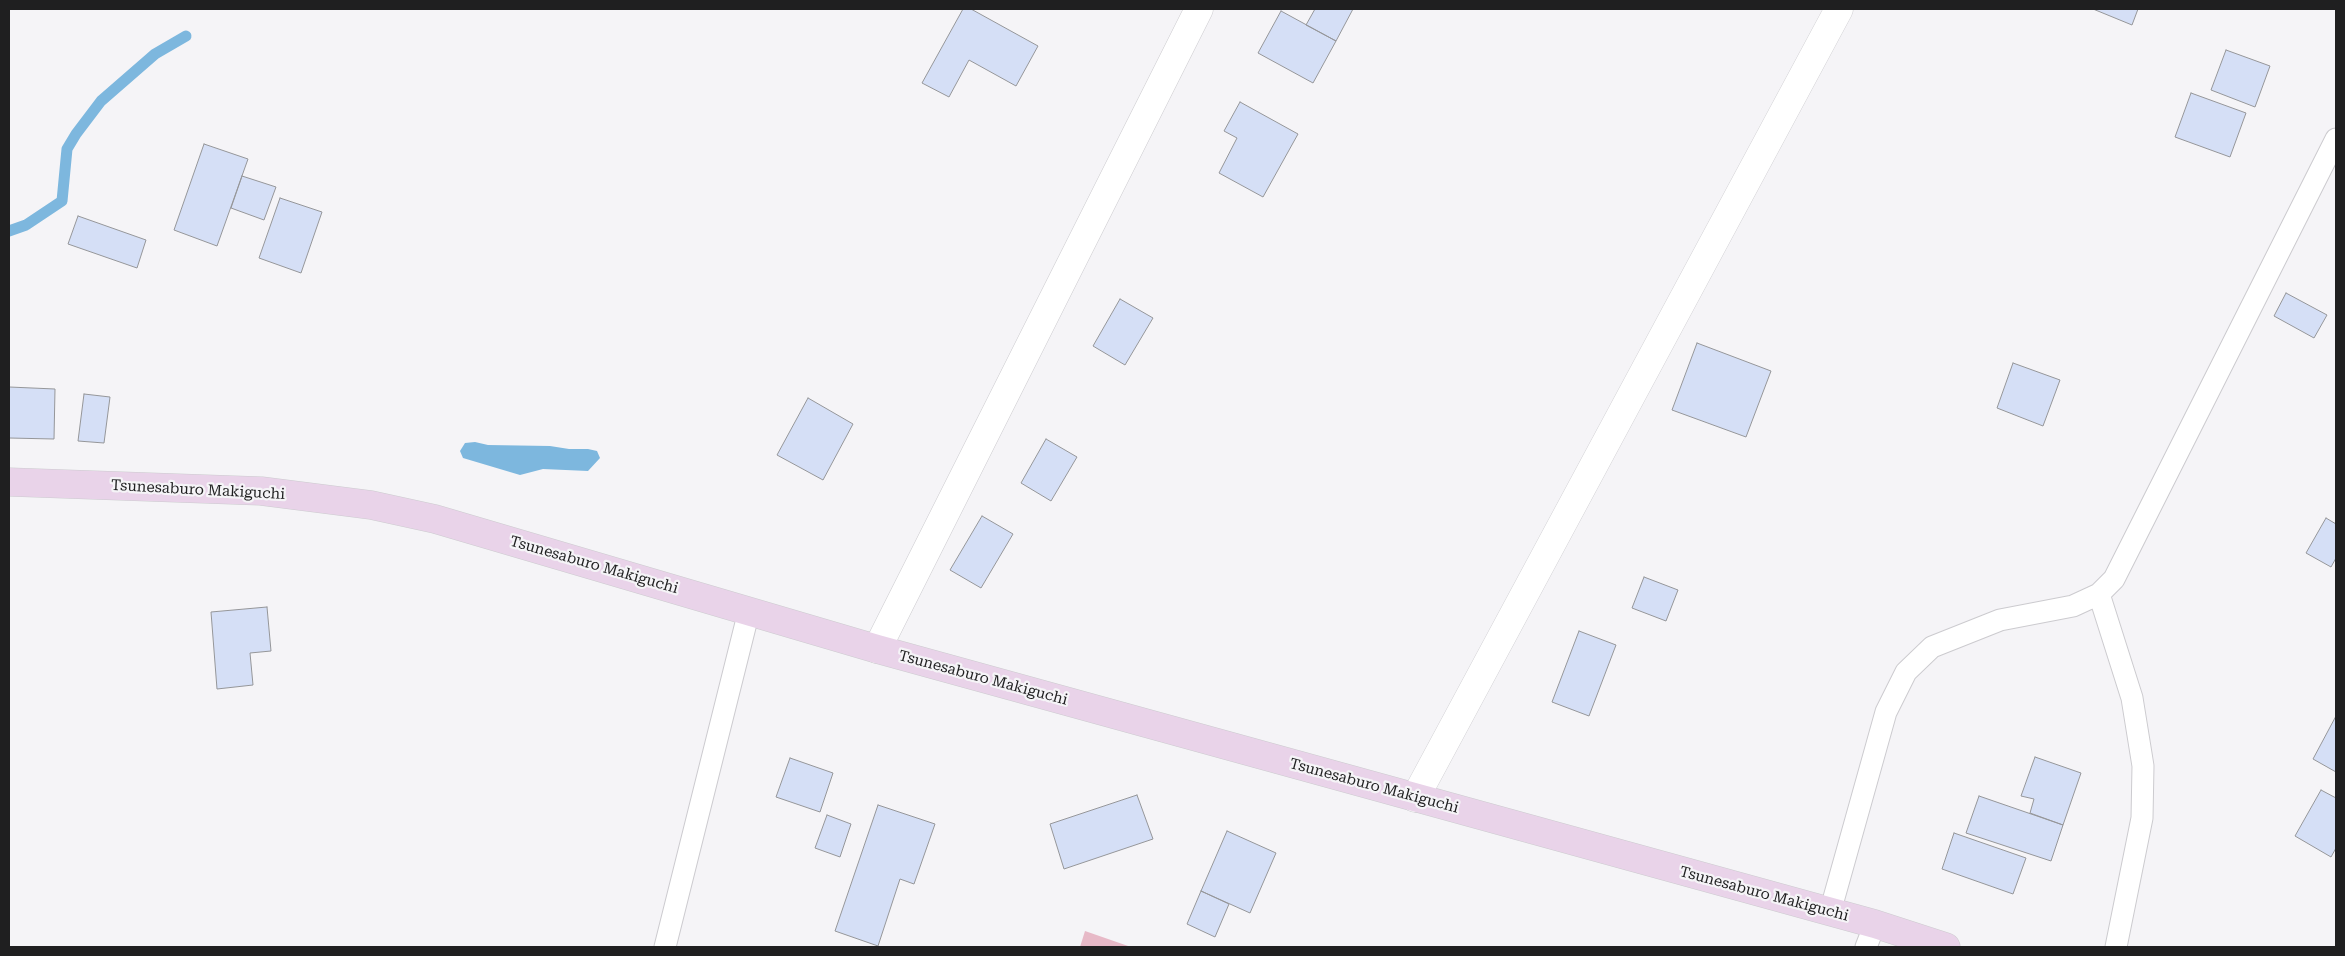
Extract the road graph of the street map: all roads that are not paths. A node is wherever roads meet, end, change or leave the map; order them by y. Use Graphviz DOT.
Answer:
graph roads {
  1 [pos="1199,9"];
  2 [pos="1839,9"];
  3 [pos="2336,139"];
  4 [pos="9,482"];
  5 [pos="2099,594"];
  6 [pos="749,611"];
  7 [pos="877,649"];
  8 [pos="1415,798"];
  9 [pos="1830,912"];
  10 [pos="1870,936"];
  11 [pos="665,947"];
  12 [pos="1946,947"];
  13 [pos="2116,947"];
  1 -- 7 [label="street"];
  2 -- 8 [label="street"];
  3 -- 5 [label="lane"];
  4 -- 6 [label="street, Tsunesaburo Makiguchi"];
  5 -- 9 [label="lane"];
  5 -- 13 [label="lane"];
  6 -- 7 [label="street, Tsunesaburo Makiguchi"];
  6 -- 11 [label="lane"];
  7 -- 8 [label="street, Tsunesaburo Makiguchi"];
  8 -- 9 [label="street, Tsunesaburo Makiguchi"];
  9 -- 10 [label="street, Tsunesaburo Makiguchi"];
  10 -- 12 [label="street, Tsunesaburo Makiguchi"];
}
